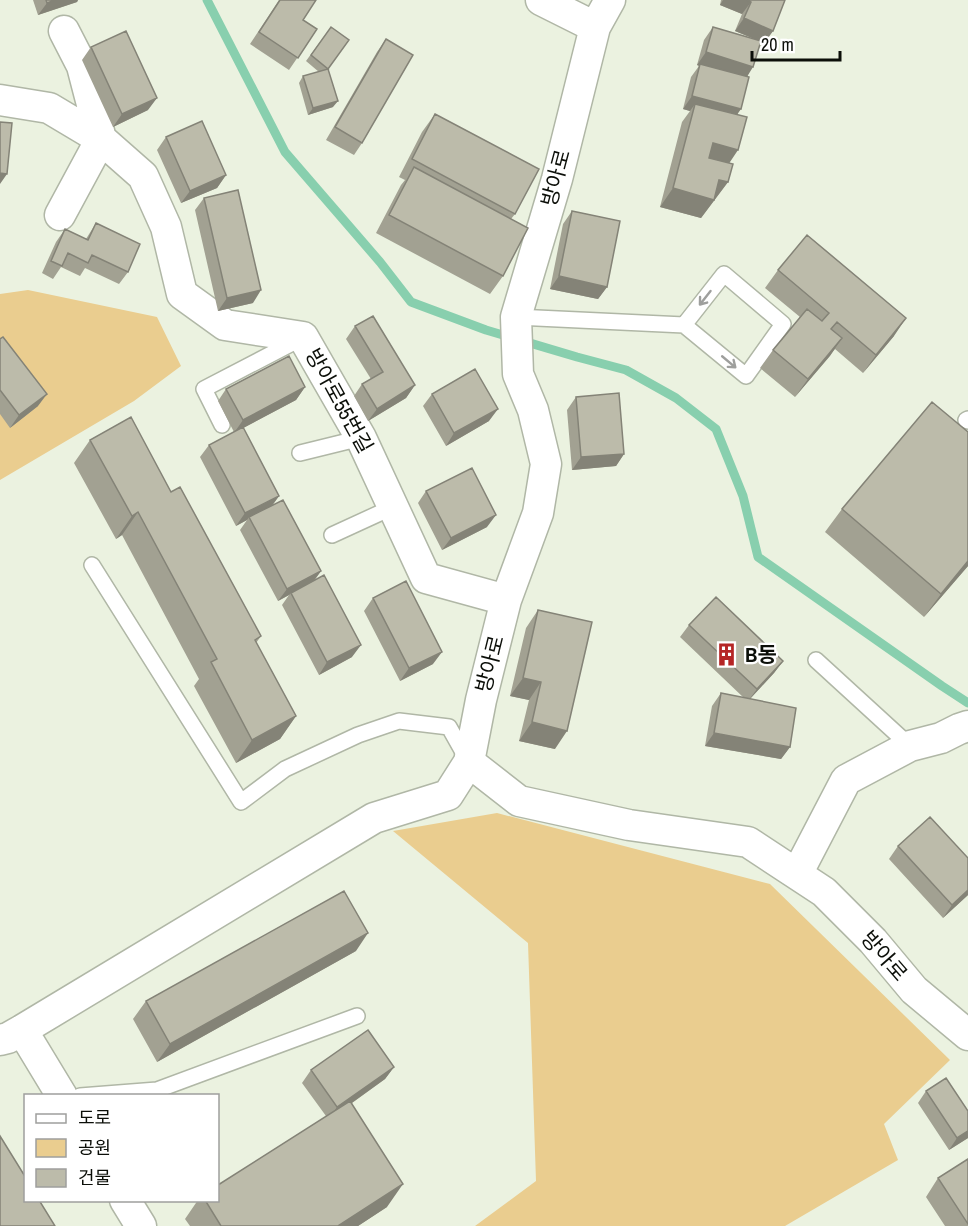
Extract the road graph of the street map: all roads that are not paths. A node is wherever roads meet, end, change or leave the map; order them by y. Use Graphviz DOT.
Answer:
graph roads {
  1 [pos="541,0"];
  2 [pos="610,0"];
  3 [pos="594,27"];
  4 [pos="64,31"];
  5 [pos="0,100"];
  6 [pos="101,139"];
  7 [pos="60,215"];
  8 [pos="516,317"];
  9 [pos="684,325"];
  10 [pos="303,337"];
  11 [pos="222,425"];
  12 [pos="361,438"];
  13 [pos="300,453"];
  14 [pos="393,507"];
  15 [pos="332,535"];
  16 [pos="92,565"];
  17 [pos="506,600"];
  18 [pos="816,660"];
  19 [pos="964,727"];
  20 [pos="910,746"];
  21 [pos="469,762"];
  22 [pos="797,874"];
  23 [pos="357,1016"];
  24 [pos="11,1035"];
  25 [pos="968,1035"];
  26 [pos="61,1094"];
  27 [pos="95,1094"];
  28 [pos="126,1202"];
  29 [pos="141,1226"];
  1 -- 3 [label="street"];
  2 -- 3 [label="street, 방아로"];
  3 -- 8 [label="street, 방아로"];
  4 -- 6 [label="street"];
  5 -- 6 [label="street, 방아로55번길"];
  6 -- 7 [label="street"];
  6 -- 10 [label="street, 방아로55번길"];
  8 -- 9 [label="lane"];
  8 -- 17 [label="street, 방아로"];
  9 -- 9 [label="lane, one-way"];
  10 -- 11 [label="lane"];
  10 -- 12 [label="street, 방아로55번길"];
  12 -- 13 [label="lane"];
  12 -- 14 [label="street, 방아로55번길"];
  14 -- 15 [label="lane"];
  14 -- 17 [label="street, 방아로55번길"];
  16 -- 21 [label="lane"];
  17 -- 21 [label="street, 방아로"];
  18 -- 20 [label="lane"];
  19 -- 20 [label="street"];
  20 -- 22 [label="street"];
  21 -- 22 [label="street, 방아로"];
  21 -- 24 [label="street"];
  22 -- 25 [label="street, 방아로"];
  23 -- 27 [label="lane"];
  24 -- 26 [label="street"];
  28 -- 29 [label="street"];
}
